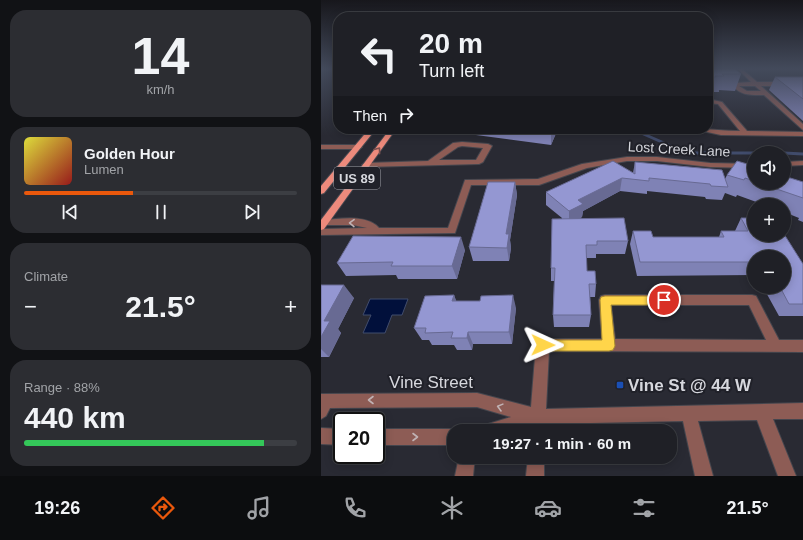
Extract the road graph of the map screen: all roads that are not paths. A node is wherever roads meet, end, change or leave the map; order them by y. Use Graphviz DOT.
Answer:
graph roads {
  1 [pos="741,91"];
  2 [pos="766,93"];
  3 [pos="713,101"];
  4 [pos="803,128"];
  5 [pos="713,131"];
  6 [pos="369,134"];
  7 [pos="389,134"];
  8 [pos="746,134"];
  9 [pos="803,134"];
  10 [pos="322,147"];
  11 [pos="358,147"];
  12 [pos="803,162"];
  13 [pos="431,163"];
  14 [pos="791,163"];
  15 [pos="367,165"];
  16 [pos="741,166"];
  17 [pos="747,166"];
  18 [pos="747,169"];
  19 [pos="321,191"];
  20 [pos="322,227"];
  21 [pos="775,345"];
  22 [pos="609,346"];
  23 [pos="803,346"];
  24 [pos="323,404"];
  25 [pos="803,411"];
  26 [pos="762,412"];
  27 [pos="689,414"];
  28 [pos="537,424"];
  29 [pos="321,436"];
  30 [pos="333,436"];
  31 [pos="385,437"];
  32 [pos="447,437"];
  33 [pos="466,464"];
  34 [pos="536,464"];
  35 [pos="464,476"];
  36 [pos="535,476"];
  37 [pos="704,476"];
  38 [pos="787,476"];
  1 -- 2 [label="street"];
  2 -- 4 [label="street"];
  3 -- 8 [label="street"];
  5 -- 8 [label="street"];
  6 -- 11 [label="main road, US 89"];
  15 -- 7 [label="main road, US 89, one-way"];
  8 -- 9 [label="street"];
  10 -- 11 [label="street"];
  11 -- 19 [label="main road, US 89"];
  12 -- 14 [label="street"];
  13 -- 13 [label="street"];
  13 -- 15 [label="street"];
  15 -- 20 [label="main road, US 89"];
  16 -- 17 [label="street, Lost Creek Lane"];
  16 -- 18 [label="street"];
  16 -- 20 [label="street, Lost Creek Lane"];
  21 -- 22 [label="street"];
  21 -- 22 [label="street"];
  21 -- 23 [label="street"];
  22 -- 28 [label="street"];
  28 -- 24 [label="street, Vine Street, one-way"];
  25 -- 26 [label="street, Vine Street"];
  26 -- 27 [label="street, Vine Street"];
  26 -- 38 [label="street"];
  27 -- 28 [label="street, Vine Street"];
  27 -- 37 [label="street"];
  29 -- 30 [label="street"];
  31 -- 32 [label="street, one-way"];
  33 -- 35 [label="street"];
  34 -- 36 [label="street"];
}
